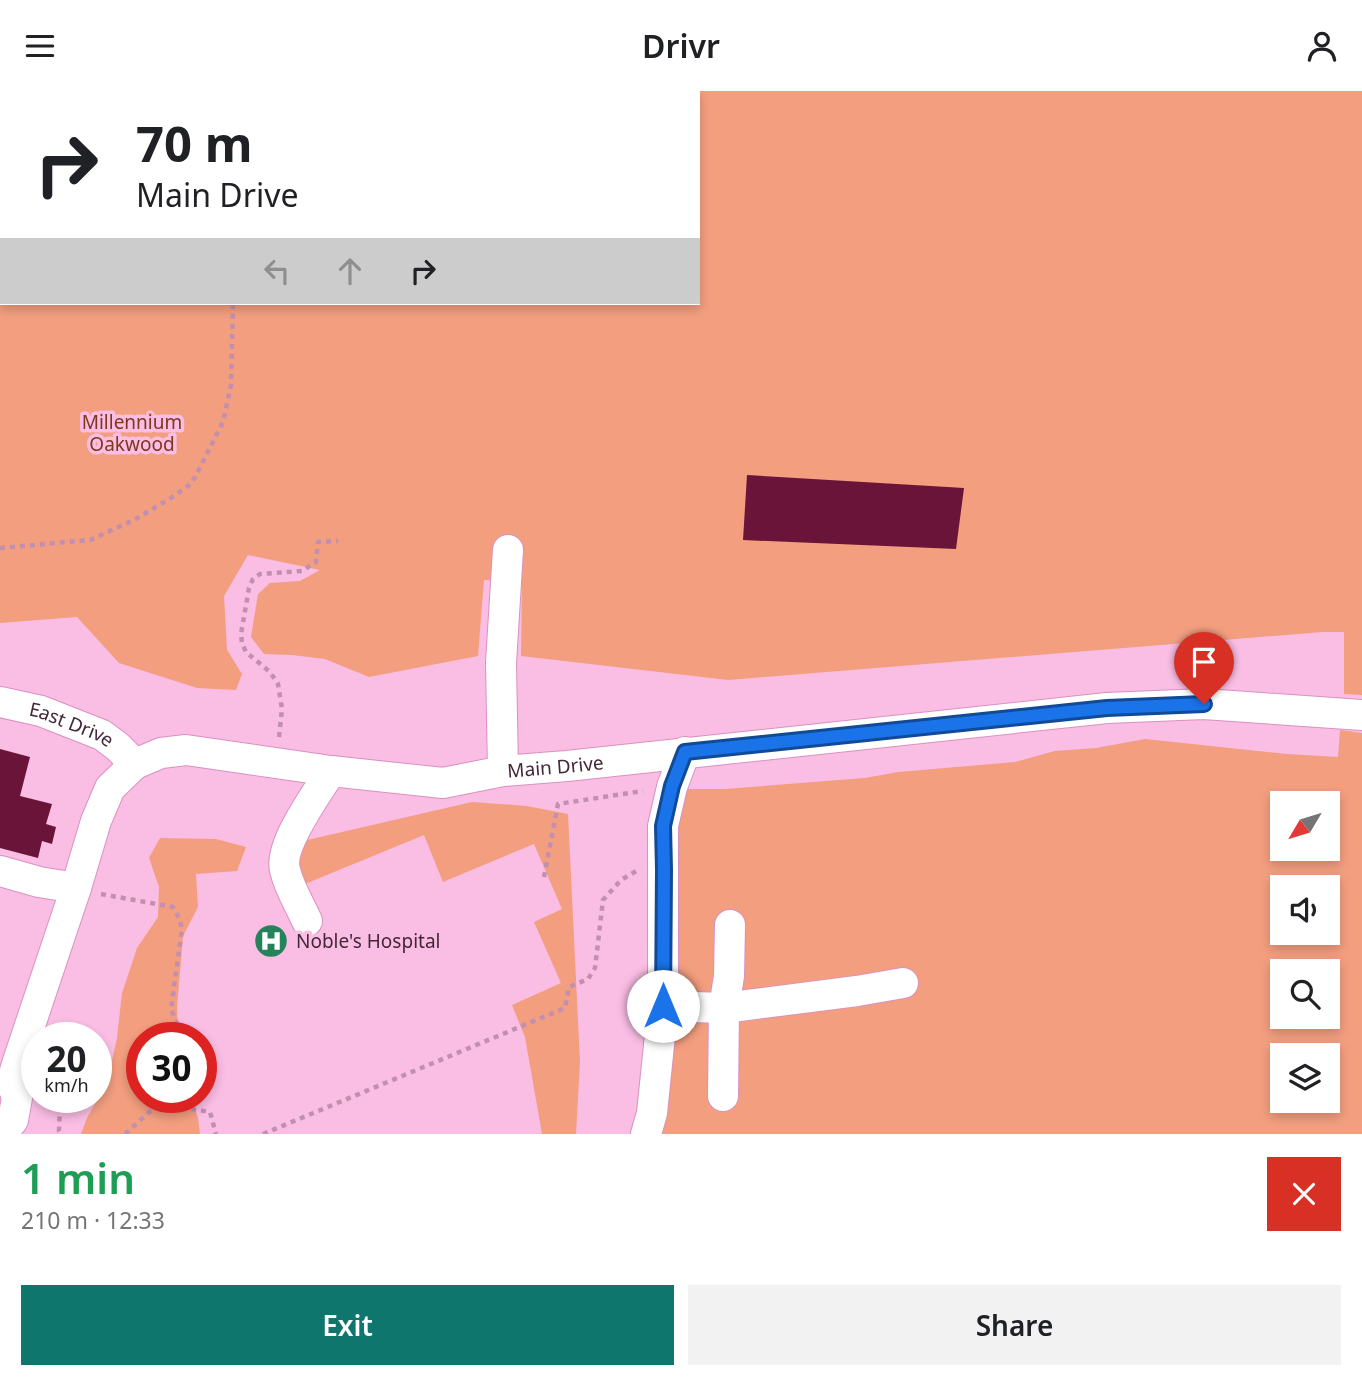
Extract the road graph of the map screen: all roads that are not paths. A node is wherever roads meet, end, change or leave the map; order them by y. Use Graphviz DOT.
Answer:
graph roads {
  1 [pos="508,550"];
  2 [pos="0,702"];
  3 [pos="1362,715"];
  4 [pos="685,752"];
  5 [pos="135,764"];
  6 [pos="331,771"];
  7 [pos="503,771"];
  8 [pos="0,871"];
  9 [pos="84,890"];
  10 [pos="307,921"];
  11 [pos="730,925"];
  12 [pos="903,983"];
  13 [pos="663,1006"];
  14 [pos="724,1009"];
  15 [pos="8,1064"];
  16 [pos="723,1096"];
  17 [pos="14,1129"];
  18 [pos="646,1134"];
  1 -- 7 [label="street"];
  2 -- 5 [label="street, East Drive"];
  3 -- 4 [label="street, Main Drive"];
  4 -- 7 [label="street, Main Drive"];
  4 -- 13 [label="street"];
  5 -- 6 [label="street, Main Drive"];
  5 -- 9 [label="street, Main Drive"];
  6 -- 7 [label="street, Main Drive"];
  6 -- 10 [label="street"];
  8 -- 9 [label="street"];
  9 -- 15 [label="street, Main Drive"];
  11 -- 14 [label="street"];
  12 -- 14 [label="street"];
  13 -- 14 [label="street"];
  13 -- 18 [label="street"];
  14 -- 16 [label="street"];
  15 -- 17 [label="street, Main Drive"];
}
